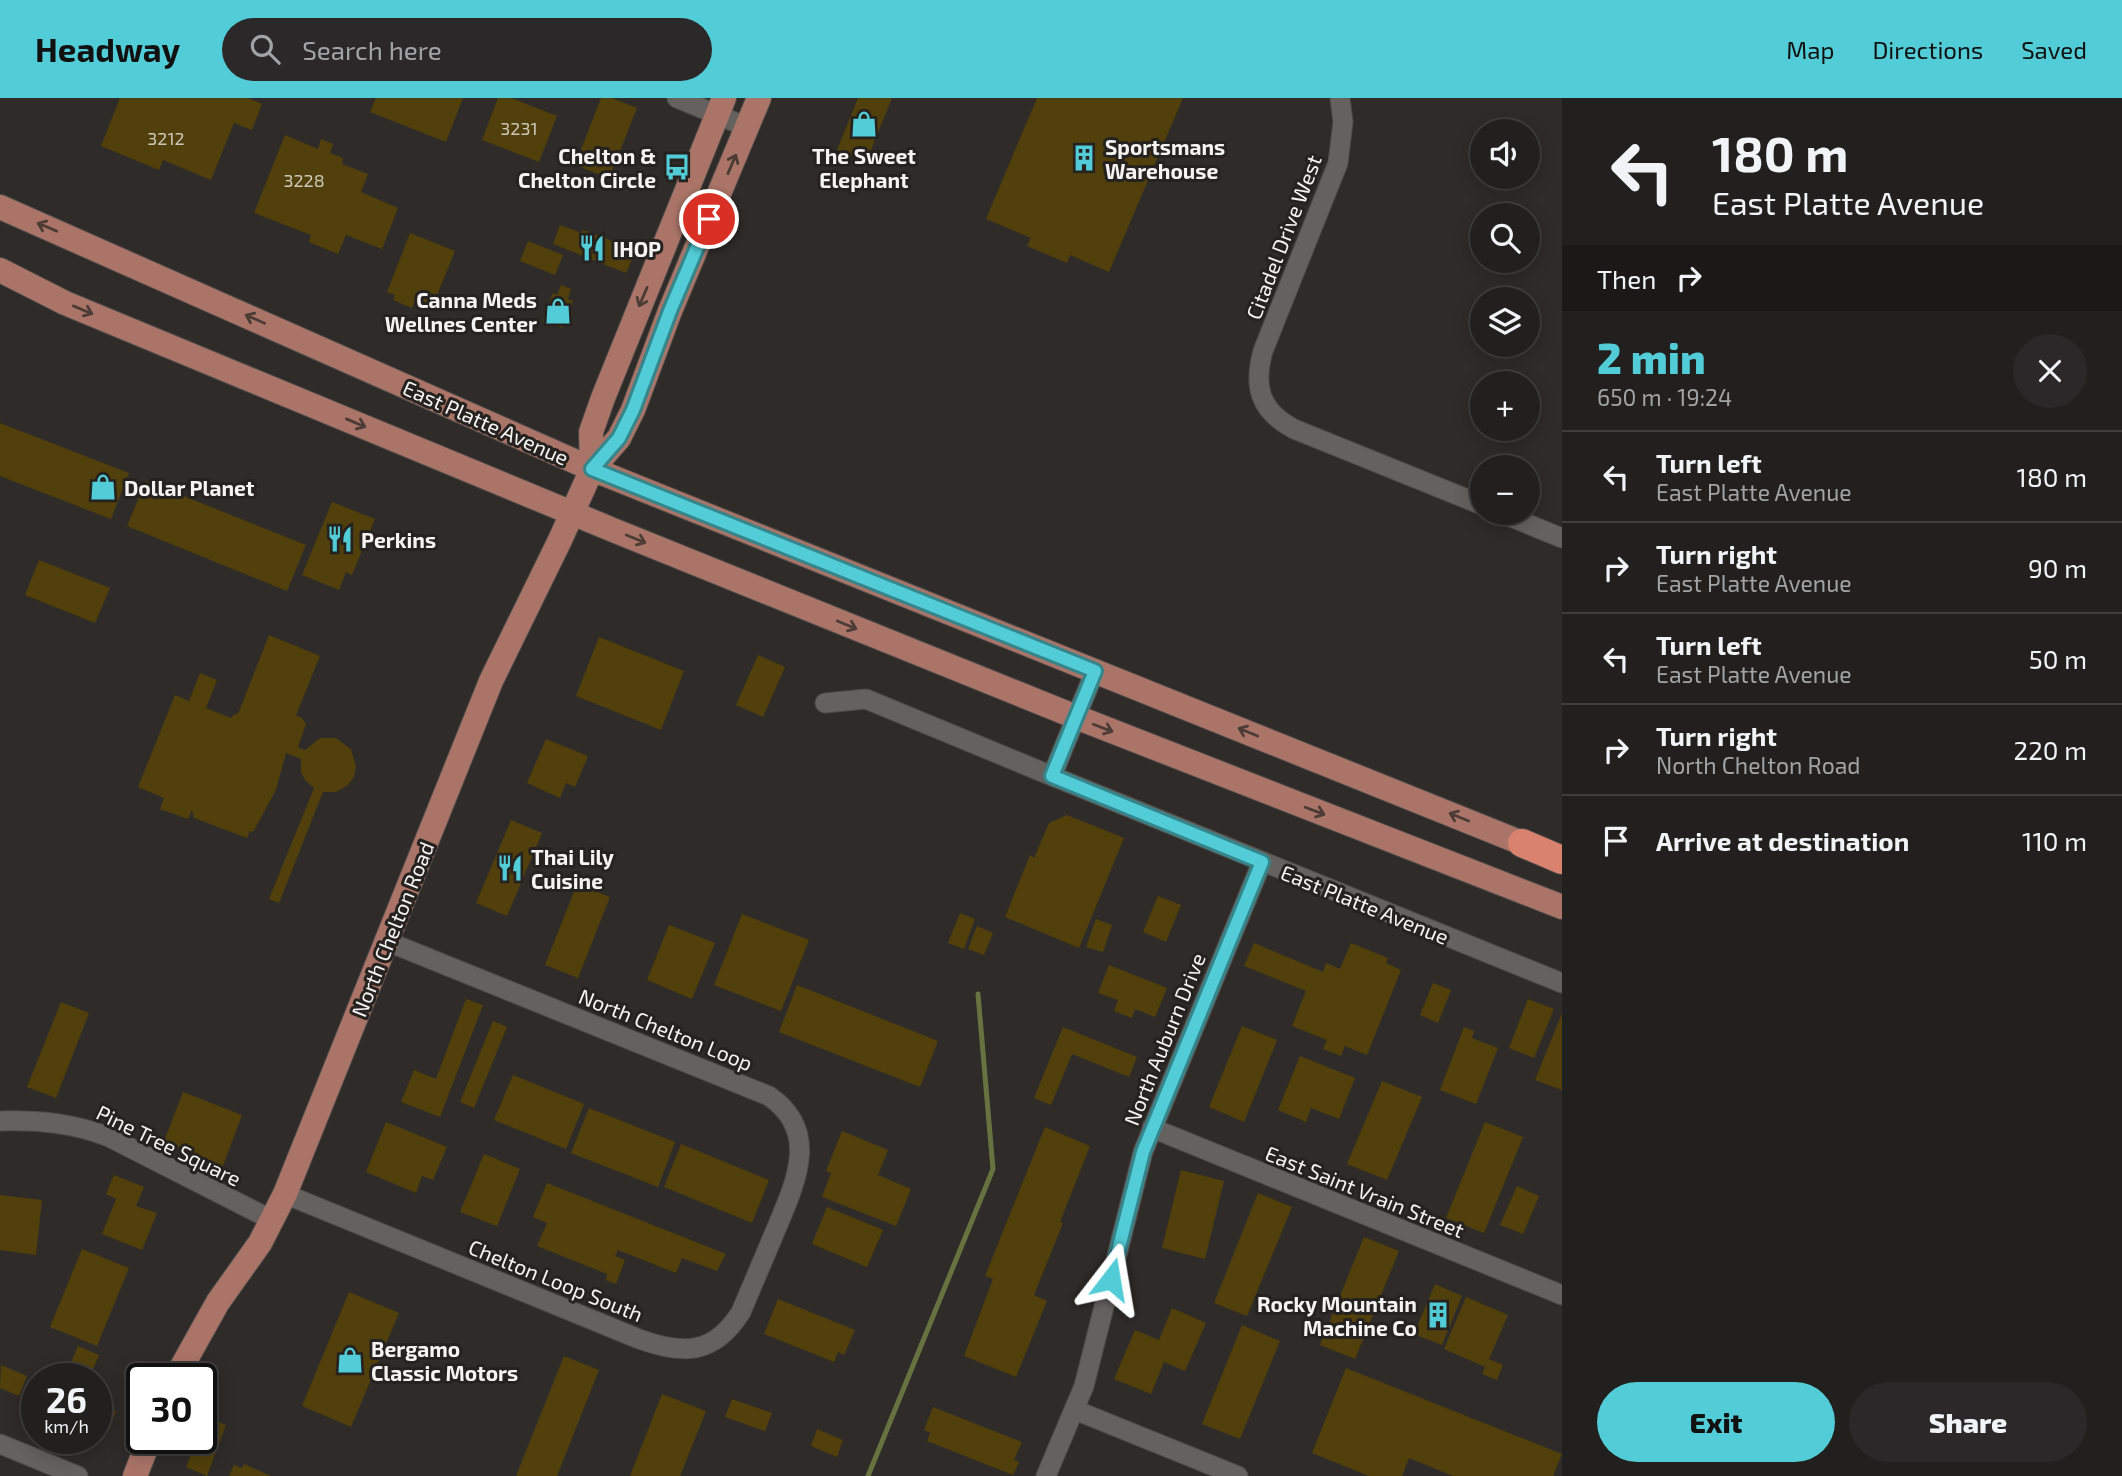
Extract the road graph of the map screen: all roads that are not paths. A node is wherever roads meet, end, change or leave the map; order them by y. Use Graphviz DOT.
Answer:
graph roads {
  1 [pos="677,98"];
  2 [pos="759,98"];
  3 [pos="1340,98"];
  4 [pos="721,106"];
  5 [pos="747,127"];
  6 [pos="0,207"];
  7 [pos="0,270"];
  8 [pos="592,469"];
  9 [pos="1470,500"];
  10 [pos="573,513"];
  11 [pos="1530,525"];
  12 [pos="1562,538"];
  13 [pos="1095,671"];
  14 [pos="825,704"];
  15 [pos="1076,717"];
  16 [pos="1052,776"];
  17 [pos="1522,843"];
  18 [pos="1562,852"];
  19 [pos="1562,860"];
  20 [pos="1262,862"];
  21 [pos="1562,907"];
  22 [pos="386,941"];
  23 [pos="1562,983"];
  24 [pos="0,1121"];
  25 [pos="1152,1128"];
  26 [pos="285,1194"];
  27 [pos="272,1220"];
  28 [pos="767,1251"];
  29 [pos="1562,1295"];
  30 [pos="184,1363"];
  31 [pos="1075,1410"];
  32 [pos="0,1444"];
  33 [pos="144,1454"];
  34 [pos="78,1476"];
  35 [pos="135,1476"];
  36 [pos="1046,1476"];
  37 [pos="1238,1476"];
  1 -- 4 [label="street"];
  2 -- 5 [label="main road, North Chelton Road"];
  3 -- 9 [label="street, Citadel Drive West"];
  4 -- 5 [label="street"];
  4 -- 8 [label="main road, North Chelton Road, one-way"];
  8 -- 5 [label="main road, North Chelton Road, one-way"];
  8 -- 6 [label="main road, East Platte Avenue, one-way"];
  7 -- 10 [label="main road, one-way"];
  8 -- 10 [label="main road, North Chelton Road"];
  8 -- 13 [label="main road, East Platte Avenue"];
  10 -- 15 [label="main road, one-way"];
  10 -- 22 [label="main road, North Chelton Road"];
  11 -- 12 [label="street"];
  13 -- 15 [label="street"];
  17 -- 13 [label="main road, East Platte Avenue, one-way"];
  14 -- 16 [label="street, East Platte Avenue"];
  15 -- 16 [label="street"];
  15 -- 21 [label="main road, one-way"];
  16 -- 20 [label="street, East Platte Avenue"];
  17 -- 18 [label="highway"];
  17 -- 19 [label="highway, East Platte Avenue"];
  20 -- 23 [label="street, East Platte Avenue"];
  20 -- 25 [label="street, North Auburn Drive"];
  22 -- 26 [label="main road, North Chelton Road"];
  22 -- 28 [label="street, North Chelton Loop"];
  24 -- 27 [label="street, Pine Tree Square"];
  25 -- 29 [label="street, East Saint Vrain Street"];
  25 -- 31 [label="street, North Auburn Drive"];
  26 -- 27 [label="main road, North Chelton Road"];
  26 -- 28 [label="street, Chelton Loop South"];
  27 -- 30 [label="main road, North Chelton Road"];
  31 -- 36 [label="street, North Auburn Drive"];
  31 -- 37 [label="street"];
  32 -- 34 [label="street"];
  33 -- 35 [label="main road"];
}
